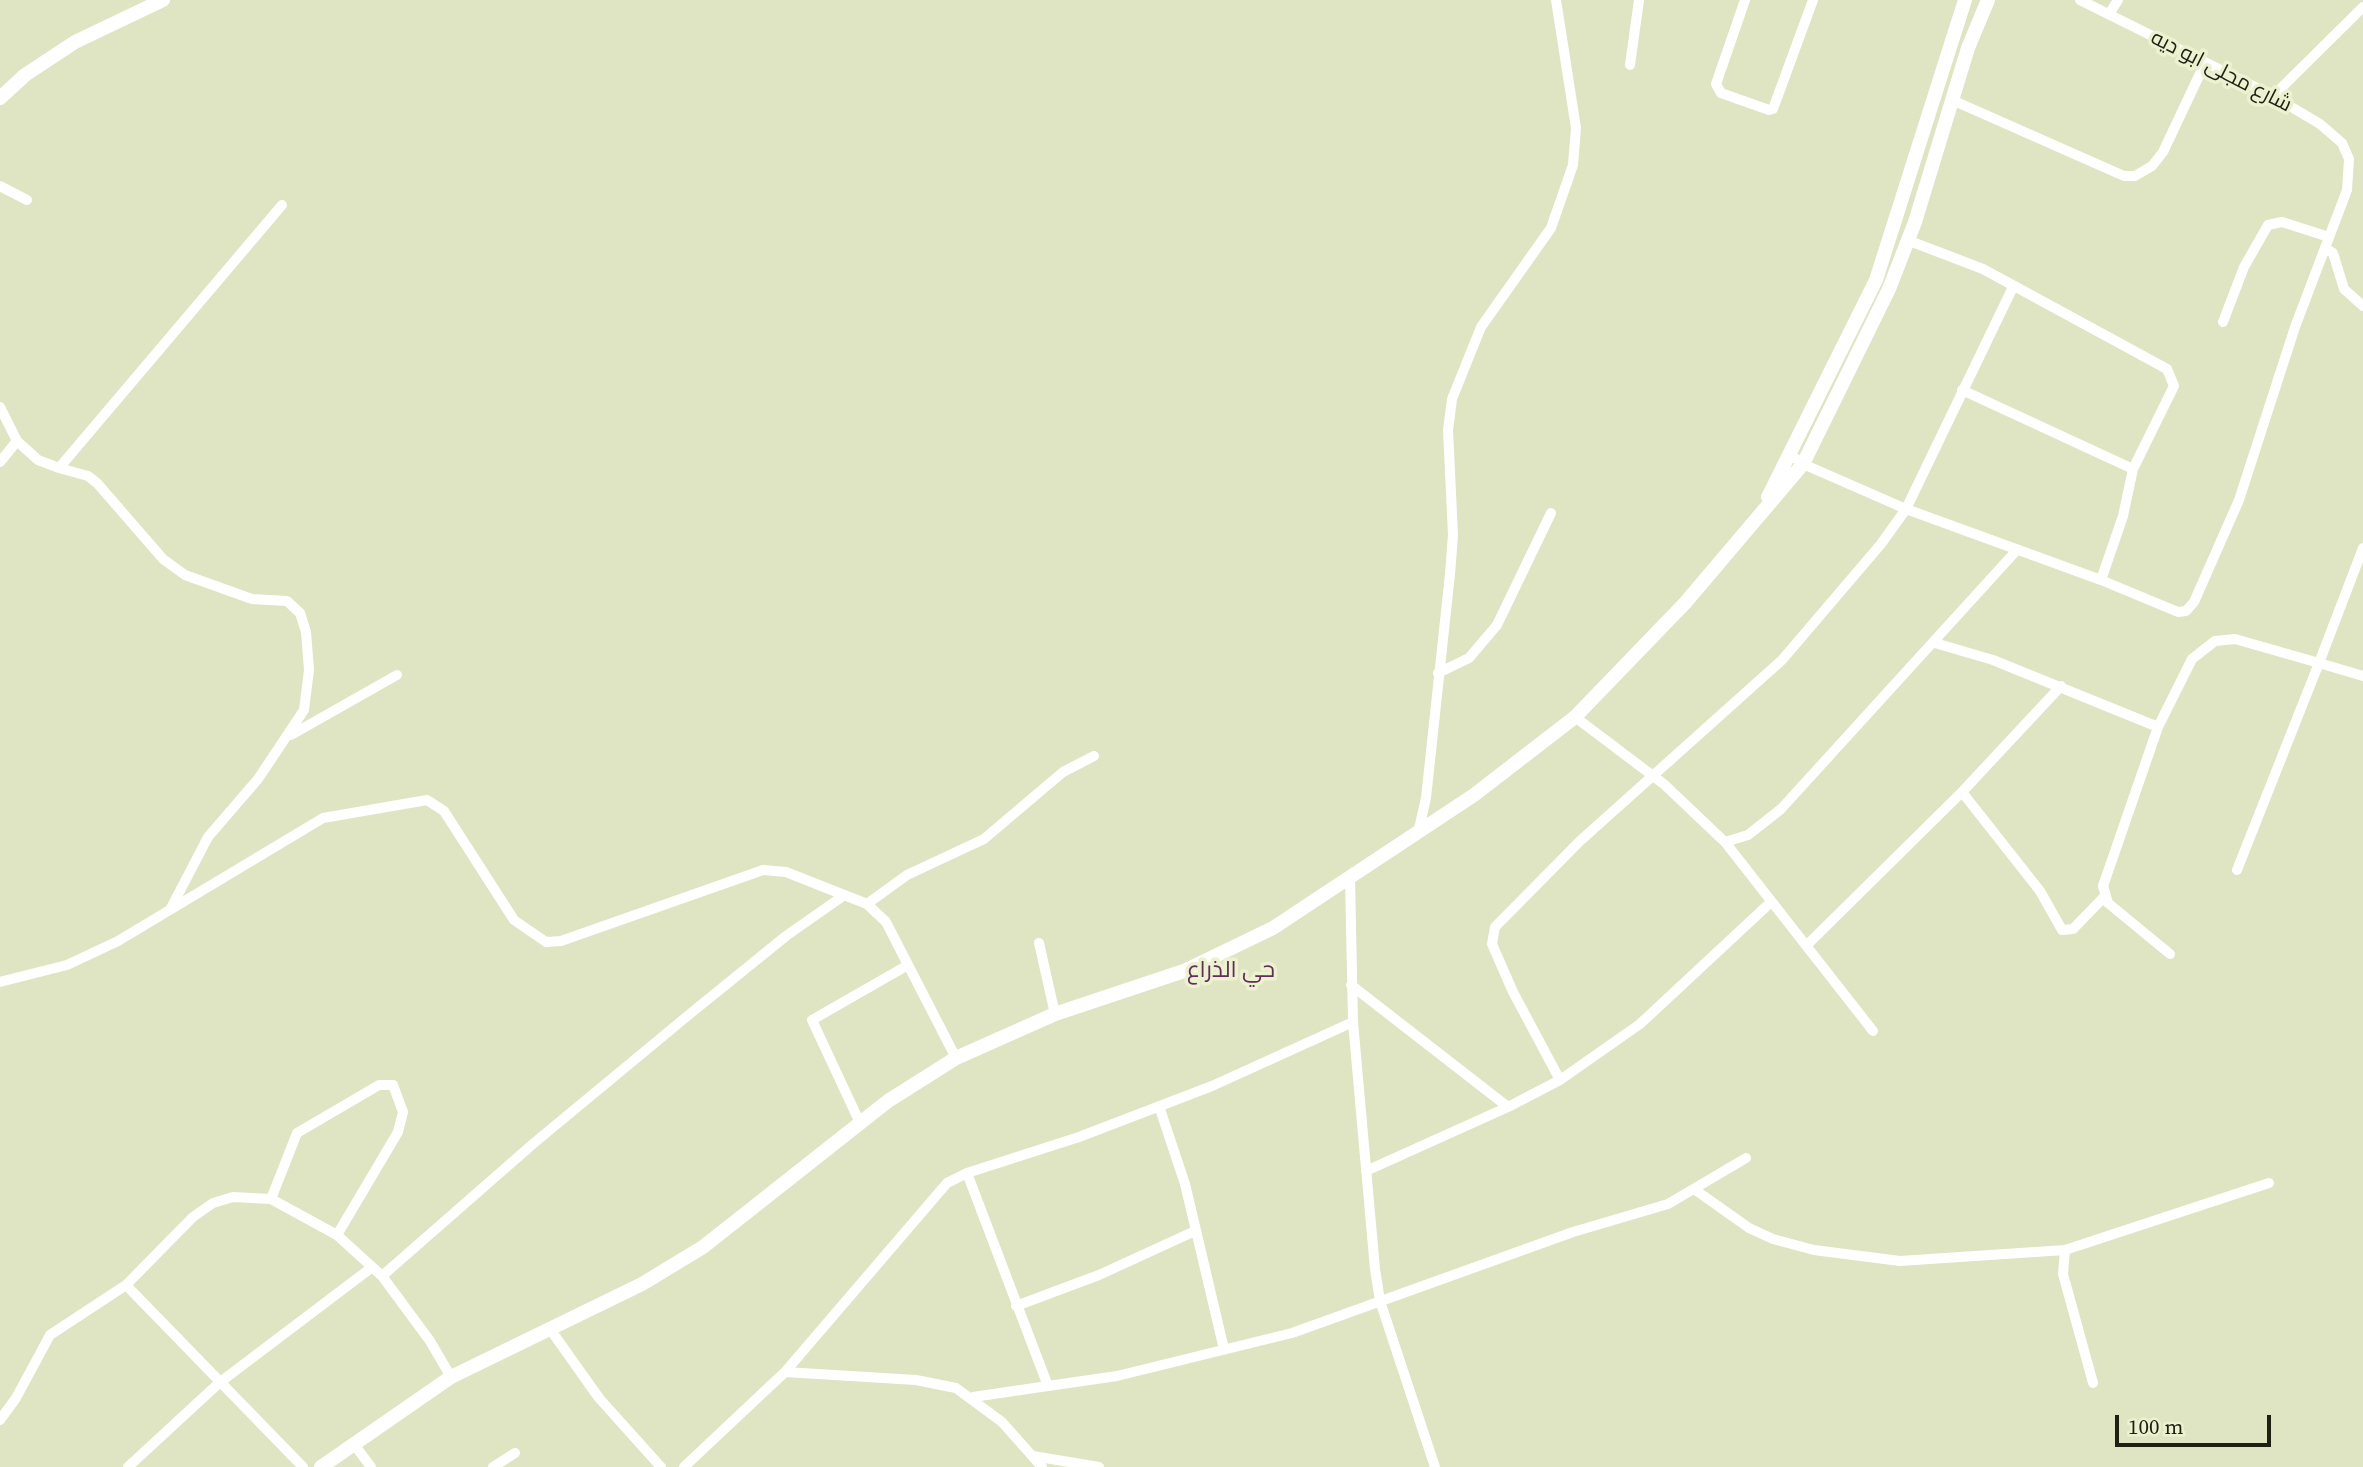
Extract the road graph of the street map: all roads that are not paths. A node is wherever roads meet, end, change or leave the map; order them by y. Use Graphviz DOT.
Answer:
graph roads {
  1 [pos="163,0"];
  2 [pos="1556,0"];
  3 [pos="1639,0"];
  4 [pos="1745,0"];
  5 [pos="1813,0"];
  6 [pos="1965,0"];
  7 [pos="1988,0"];
  8 [pos="2080,0"];
  9 [pos="2118,0"];
  10 [pos="2363,7"];
  11 [pos="2109,14"];
  12 [pos="2205,63"];
  13 [pos="1630,65"];
  14 [pos="2273,96"];
  15 [pos="0,98"];
  16 [pos="1952,100"];
  17 [pos="0,186"];
  18 [pos="27,200"];
  19 [pos="282,205"];
  20 [pos="1907,240"];
  21 [pos="2327,243"];
  22 [pos="2012,287"];
  23 [pos="2363,306"];
  24 [pos="2223,322"];
  25 [pos="1962,390"];
  26 [pos="0,407"];
  27 [pos="17,441"];
  28 [pos="1788,453"];
  29 [pos="0,463"];
  30 [pos="1803,464"];
  31 [pos="59,468"];
  32 [pos="2133,469"];
  33 [pos="1906,509"];
  34 [pos="1762,511"];
  35 [pos="1551,513"];
  36 [pos="2363,548"];
  37 [pos="2016,551"];
  38 [pos="2101,580"];
  39 [pos="1935,643"];
  40 [pos="2319,663"];
  41 [pos="1438,673"];
  42 [pos="397,675"];
  43 [pos="2363,676"];
  44 [pos="2060,686"];
  45 [pos="1575,717"];
  46 [pos="2158,727"];
  47 [pos="289,736"];
  48 [pos="1094,756"];
  49 [pos="1652,774"];
  50 [pos="1962,792"];
  51 [pos="1418,833"];
  52 [pos="1725,842"];
  53 [pos="2238,870"];
  54 [pos="1350,877"];
  55 [pos="843,896"];
  56 [pos="2105,896"];
  57 [pos="1772,902"];
  58 [pos="867,904"];
  59 [pos="171,908"];
  60 [pos="1039,943"];
  61 [pos="1808,944"];
  62 [pos="2169,954"];
  63 [pos="908,965"];
  64 [pos="0,982"];
  65 [pos="1351,985"];
  66 [pos="1055,1014"];
  67 [pos="1353,1022"];
  68 [pos="1873,1031"];
  69 [pos="956,1058"];
  70 [pos="1560,1080"];
  71 [pos="1159,1106"];
  72 [pos="1508,1107"];
  73 [pos="860,1123"];
  74 [pos="1746,1158"];
  75 [pos="1366,1171"];
  76 [pos="967,1173"];
  77 [pos="2269,1183"];
  78 [pos="1694,1189"];
  79 [pos="271,1199"];
  80 [pos="1195,1230"];
  81 [pos="337,1235"];
  82 [pos="2065,1250"];
  83 [pos="371,1268"];
  84 [pos="382,1276"];
  85 [pos="127,1285"];
  86 [pos="1380,1301"];
  87 [pos="1016,1306"];
  88 [pos="550,1329"];
  89 [pos="1224,1349"];
  90 [pos="785,1372"];
  91 [pos="451,1377"];
  92 [pos="219,1383"];
  93 [pos="2093,1383"];
  94 [pos="1048,1386"];
  95 [pos="973,1397"];
  96 [pos="0,1420"];
  97 [pos="353,1443"];
  98 [pos="515,1453"];
  99 [pos="1033,1456"];
  100 [pos="128,1467"];
  101 [pos="303,1467"];
  102 [pos="321,1467"];
  103 [pos="371,1467"];
  104 [pos="493,1467"];
  105 [pos="661,1467"];
  106 [pos="684,1467"];
  107 [pos="1042,1467"];
  108 [pos="1100,1467"];
  109 [pos="1435,1467"];
  1 -- 15 [label="main road"];
  2 -- 41 [label="street"];
  3 -- 13 [label="street"];
  4 -- 5 [label="street"];
  6 -- 28 [label="main road"];
  7 -- 16 [label="main road"];
  8 -- 11 [label="street, شارع مجلى ابو ديه"];
  9 -- 11 [label="street"];
  10 -- 14 [label="street"];
  11 -- 12 [label="street, شارع مجلى ابو ديه"];
  12 -- 14 [label="street, شارع مجلى ابو ديه"];
  12 -- 16 [label="street"];
  14 -- 21 [label="street, شارع مجلى ابو ديه"];
  16 -- 20 [label="main road"];
  17 -- 18 [label="street"];
  19 -- 31 [label="street"];
  20 -- 22 [label="street"];
  20 -- 30 [label="main road"];
  21 -- 23 [label="street"];
  21 -- 24 [label="street"];
  21 -- 38 [label="street"];
  22 -- 25 [label="street"];
  22 -- 32 [label="street"];
  25 -- 32 [label="street"];
  25 -- 33 [label="street"];
  26 -- 27 [label="street"];
  27 -- 29 [label="street"];
  27 -- 31 [label="street"];
  28 -- 30 [label="street"];
  28 -- 34 [label="main road"];
  30 -- 33 [label="street"];
  30 -- 34 [label="main road"];
  31 -- 47 [label="street"];
  32 -- 38 [label="street"];
  33 -- 37 [label="street"];
  33 -- 49 [label="street"];
  34 -- 45 [label="main road"];
  35 -- 41 [label="street"];
  36 -- 40 [label="street"];
  37 -- 38 [label="street"];
  37 -- 39 [label="street"];
  39 -- 44 [label="street"];
  39 -- 52 [label="street"];
  40 -- 43 [label="street"];
  40 -- 46 [label="street"];
  40 -- 53 [label="street"];
  41 -- 51 [label="street"];
  42 -- 47 [label="street"];
  44 -- 46 [label="street"];
  44 -- 50 [label="street"];
  45 -- 49 [label="street"];
  45 -- 51 [label="main road"];
  46 -- 56 [label="street"];
  47 -- 59 [label="street"];
  48 -- 58 [label="street"];
  49 -- 52 [label="street"];
  49 -- 70 [label="street"];
  50 -- 56 [label="street"];
  50 -- 61 [label="street"];
  51 -- 54 [label="main road"];
  52 -- 57 [label="street"];
  54 -- 65 [label="street"];
  54 -- 66 [label="main road"];
  55 -- 58 [label="street"];
  55 -- 59 [label="street"];
  55 -- 84 [label="street"];
  56 -- 62 [label="street"];
  57 -- 61 [label="street"];
  57 -- 70 [label="street"];
  58 -- 63 [label="street"];
  59 -- 64 [label="street"];
  60 -- 66 [label="street"];
  61 -- 68 [label="street"];
  63 -- 69 [label="street"];
  63 -- 73 [label="street"];
  65 -- 67 [label="street"];
  65 -- 72 [label="street"];
  66 -- 69 [label="main road"];
  67 -- 71 [label="street"];
  67 -- 75 [label="street"];
  69 -- 73 [label="main road"];
  70 -- 72 [label="street"];
  71 -- 76 [label="street"];
  71 -- 80 [label="street"];
  72 -- 75 [label="street"];
  73 -- 88 [label="main road"];
  74 -- 78 [label="street"];
  75 -- 86 [label="street"];
  76 -- 87 [label="street"];
  76 -- 90 [label="street"];
  77 -- 82 [label="street"];
  78 -- 82 [label="street"];
  78 -- 86 [label="street"];
  79 -- 81 [label="street"];
  79 -- 81 [label="street"];
  79 -- 85 [label="street"];
  80 -- 87 [label="street"];
  80 -- 89 [label="street"];
  81 -- 83 [label="street"];
  82 -- 93 [label="street"];
  83 -- 84 [label="street"];
  83 -- 92 [label="street"];
  84 -- 91 [label="street"];
  85 -- 92 [label="street"];
  85 -- 96 [label="street"];
  86 -- 89 [label="street"];
  86 -- 109 [label="street"];
  87 -- 94 [label="street"];
  88 -- 91 [label="main road"];
  88 -- 105 [label="street"];
  89 -- 94 [label="street"];
  90 -- 95 [label="street"];
  90 -- 106 [label="street"];
  91 -- 97 [label="main road"];
  92 -- 100 [label="street"];
  92 -- 101 [label="street"];
  94 -- 95 [label="street"];
  95 -- 99 [label="street"];
  97 -- 102 [label="main road"];
  97 -- 103 [label="street"];
  98 -- 104 [label="street"];
  99 -- 107 [label="street"];
  99 -- 108 [label="street"];
}
